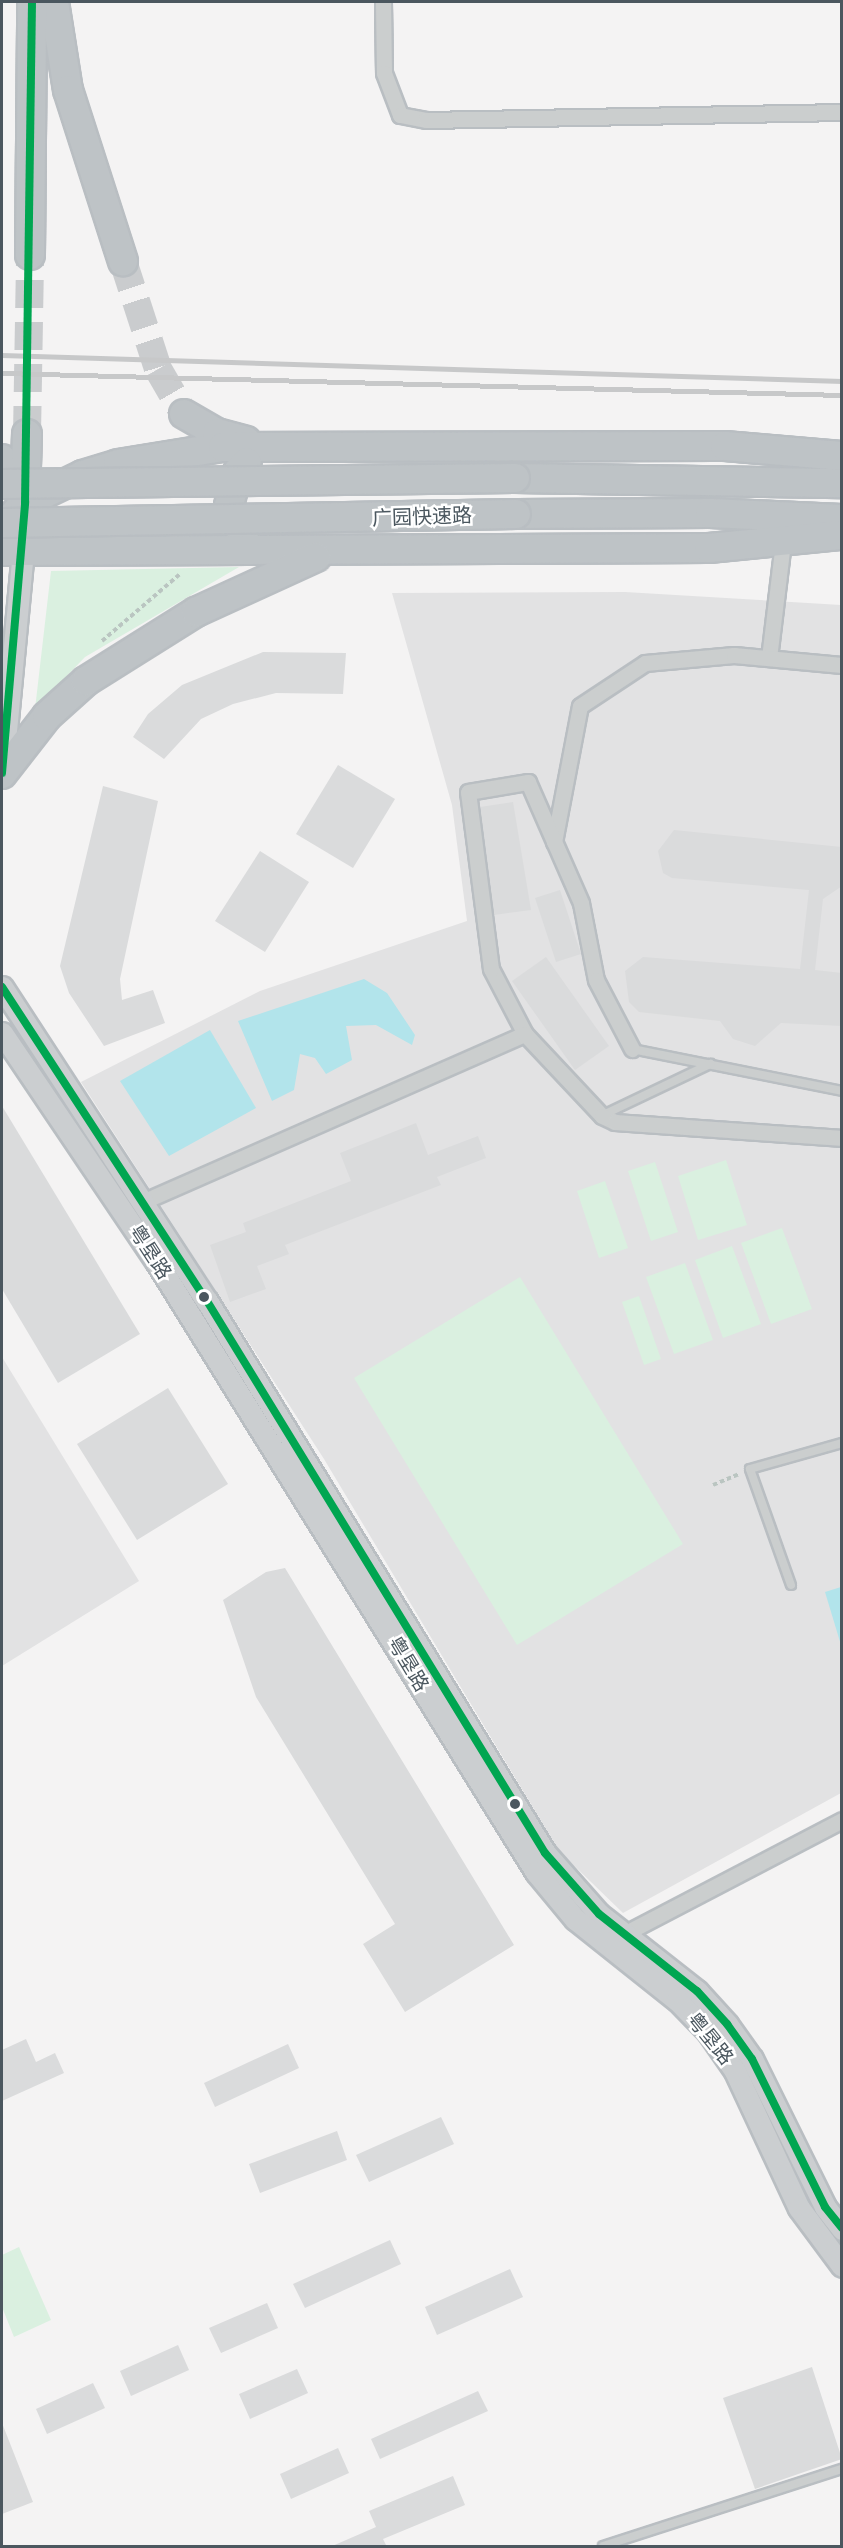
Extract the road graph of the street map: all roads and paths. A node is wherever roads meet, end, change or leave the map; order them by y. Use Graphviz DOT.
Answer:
graph roads {
  1 [pos="32,2"];
  2 [pos="54,2"];
  3 [pos="383,2"];
  4 [pos="842,112"];
  5 [pos="30,255"];
  6 [pos="123,261"];
  7 [pos="184,414"];
  8 [pos="268,447"];
  9 [pos="842,456"];
  10 [pos="4,472"];
  11 [pos="842,483"];
  12 [pos="25,503"];
  13 [pos="842,519"];
  14 [pos="2,525"];
  15 [pos="842,535"];
  16 [pos="783,542"];
  17 [pos="12,551"];
  18 [pos="207,551"];
  19 [pos="259,551"];
  20 [pos="333,551"];
  21 [pos="119,552"];
  22 [pos="93,649"];
  23 [pos="769,658"];
  24 [pos="842,665"];
  25 [pos="2,774"];
  26 [pos="554,842"];
  27 [pos="2,987"];
  28 [pos="2,1033"];
  29 [pos="525,1034"];
  30 [pos="632,1049"];
  31 [pos="2,1062"];
  32 [pos="710,1064"];
  33 [pos="32,1078"];
  34 [pos="842,1091"];
  35 [pos="602,1116"];
  36 [pos="842,1138"];
  37 [pos="142,1202"];
  38 [pos="842,1443"];
  39 [pos="750,1469"];
  40 [pos="714,1485"];
  41 [pos="791,1586"];
  42 [pos="842,1820"];
  43 [pos="624,1934"];
  44 [pos="842,2229"];
  45 [pos="842,2266"];
  46 [pos="842,2469"];
  47 [pos="603,2547"];
  1 -- 5 [label="highway"];
  2 -- 6 [label="highway"];
  3 -- 4 [label="street"];
  7 -- 8 [label="highway"];
  8 -- 9 [label="highway"];
  8 -- 12 [label="highway"];
  8 -- 19 [label="highway"];
  10 -- 11 [label="highway, 广园快速路, bridge"];
  10 -- 12 [label="highway"];
  10 -- 12 [label="highway"];
  12 -- 14 [label="highway"];
  12 -- 17 [label="highway"];
  12 -- 21 [label="highway"];
  13 -- 14 [label="highway, 广园快速路, bridge"];
  15 -- 16 [label="highway"];
  16 -- 20 [label="highway"];
  16 -- 23 [label="street"];
  17 -- 21 [label="highway"];
  17 -- 25 [label="main road"];
  18 -- 19 [label="highway"];
  18 -- 21 [label="highway"];
  18 -- 22 [label="path"];
  19 -- 20 [label="highway"];
  20 -- 25 [label="highway"];
  23 -- 24 [label="street"];
  23 -- 26 [label="street"];
  26 -- 29 [label="street"];
  26 -- 30 [label="street"];
  27 -- 37 [label="main road, 粤垦路"];
  28 -- 33 [label="main road, 粤垦路"];
  29 -- 35 [label="street"];
  29 -- 37 [label="street"];
  30 -- 32 [label="lane"];
  31 -- 33 [label="main road"];
  32 -- 34 [label="lane"];
  32 -- 35 [label="lane"];
  33 -- 45 [label="main road, 粤垦路"];
  35 -- 36 [label="street"];
  37 -- 43 [label="main road, 粤垦路"];
  38 -- 39 [label="lane"];
  39 -- 40 [label="path"];
  39 -- 41 [label="lane"];
  42 -- 43 [label="street"];
  43 -- 44 [label="main road, 粤垦路"];
  46 -- 47 [label="lane"];
}
